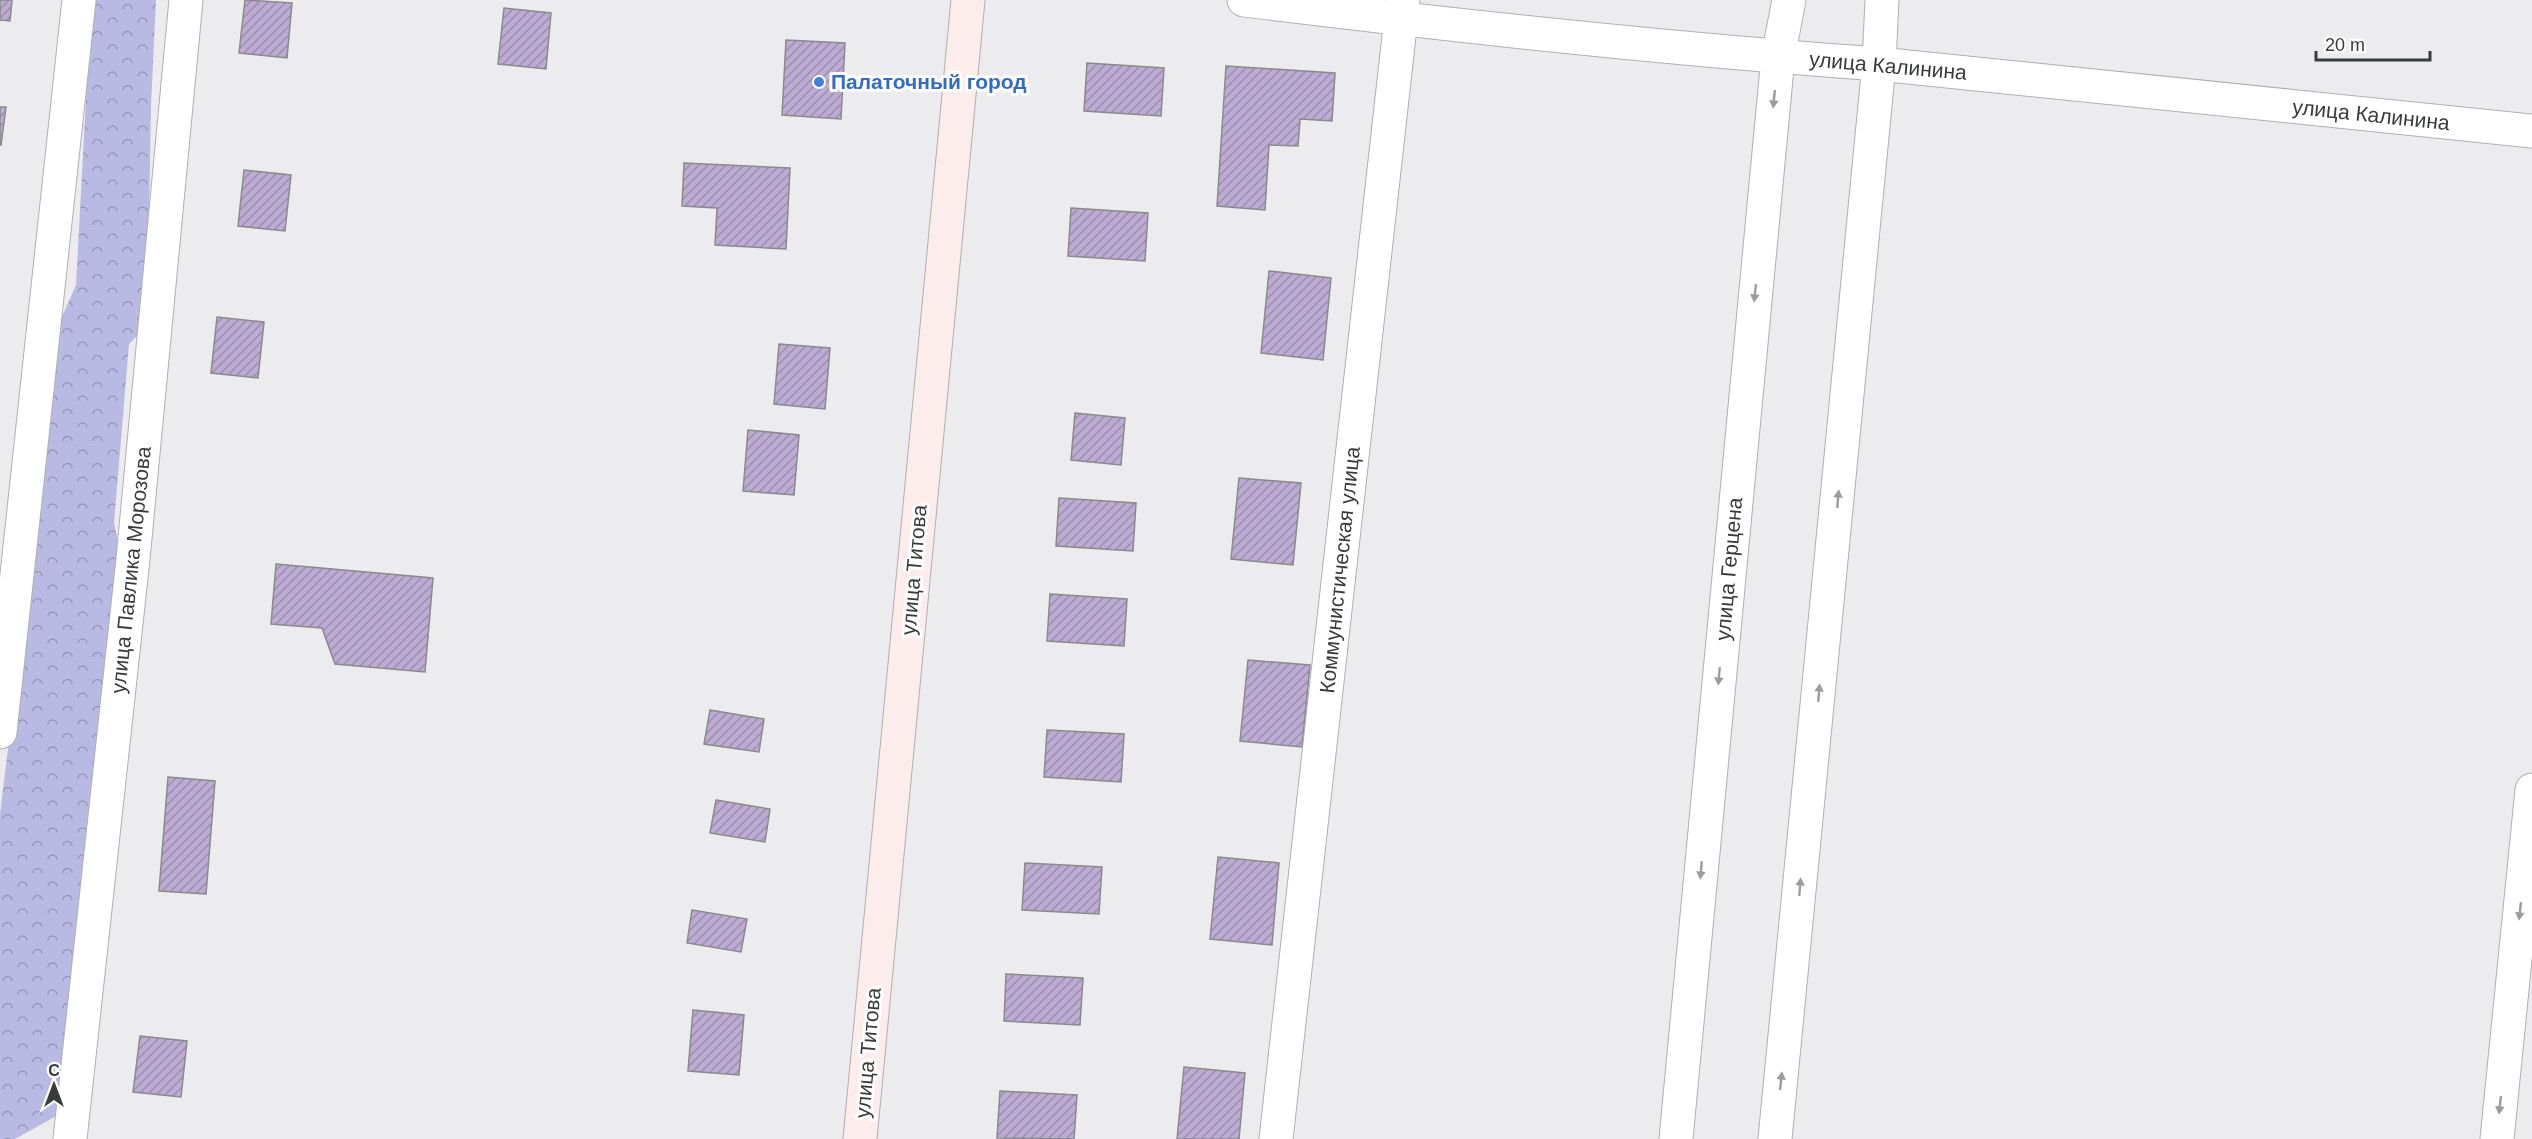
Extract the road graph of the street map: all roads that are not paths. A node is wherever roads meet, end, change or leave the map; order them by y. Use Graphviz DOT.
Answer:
graph roads {
  1 [pos="79,0"];
  2 [pos="186,0"];
  3 [pos="968,0"];
  4 [pos="1244,0"];
  5 [pos="1789,0"];
  6 [pos="1882,0"];
  7 [pos="1402,10"];
  8 [pos="1778,57"];
  9 [pos="1879,64"];
  10 [pos="2532,131"];
  11 [pos="0,732"];
  12 [pos="2532,790"];
  13 [pos="70,1139"];
  14 [pos="860,1139"];
  15 [pos="1276,1139"];
  16 [pos="1676,1139"];
  17 [pos="1775,1139"];
  18 [pos="2497,1139"];
  1 -- 11 [label="street"];
  2 -- 13 [label="street, улица Павлика Морозова"];
  3 -- 14 [label="main road, улица Титова"];
  4 -- 7 [label="street, улица Калинина"];
  5 -- 8 [label="street, улица Герцена"];
  6 -- 9 [label="street"];
  7 -- 8 [label="street, улица Калинина"];
  7 -- 15 [label="street, Коммунистическая улица"];
  8 -- 9 [label="street, улица Калинина"];
  8 -- 16 [label="street, улица Герцена, one-way"];
  9 -- 10 [label="street, улица Калинина"];
  17 -- 9 [label="street, one-way"];
  12 -- 18 [label="street, one-way"];
}
